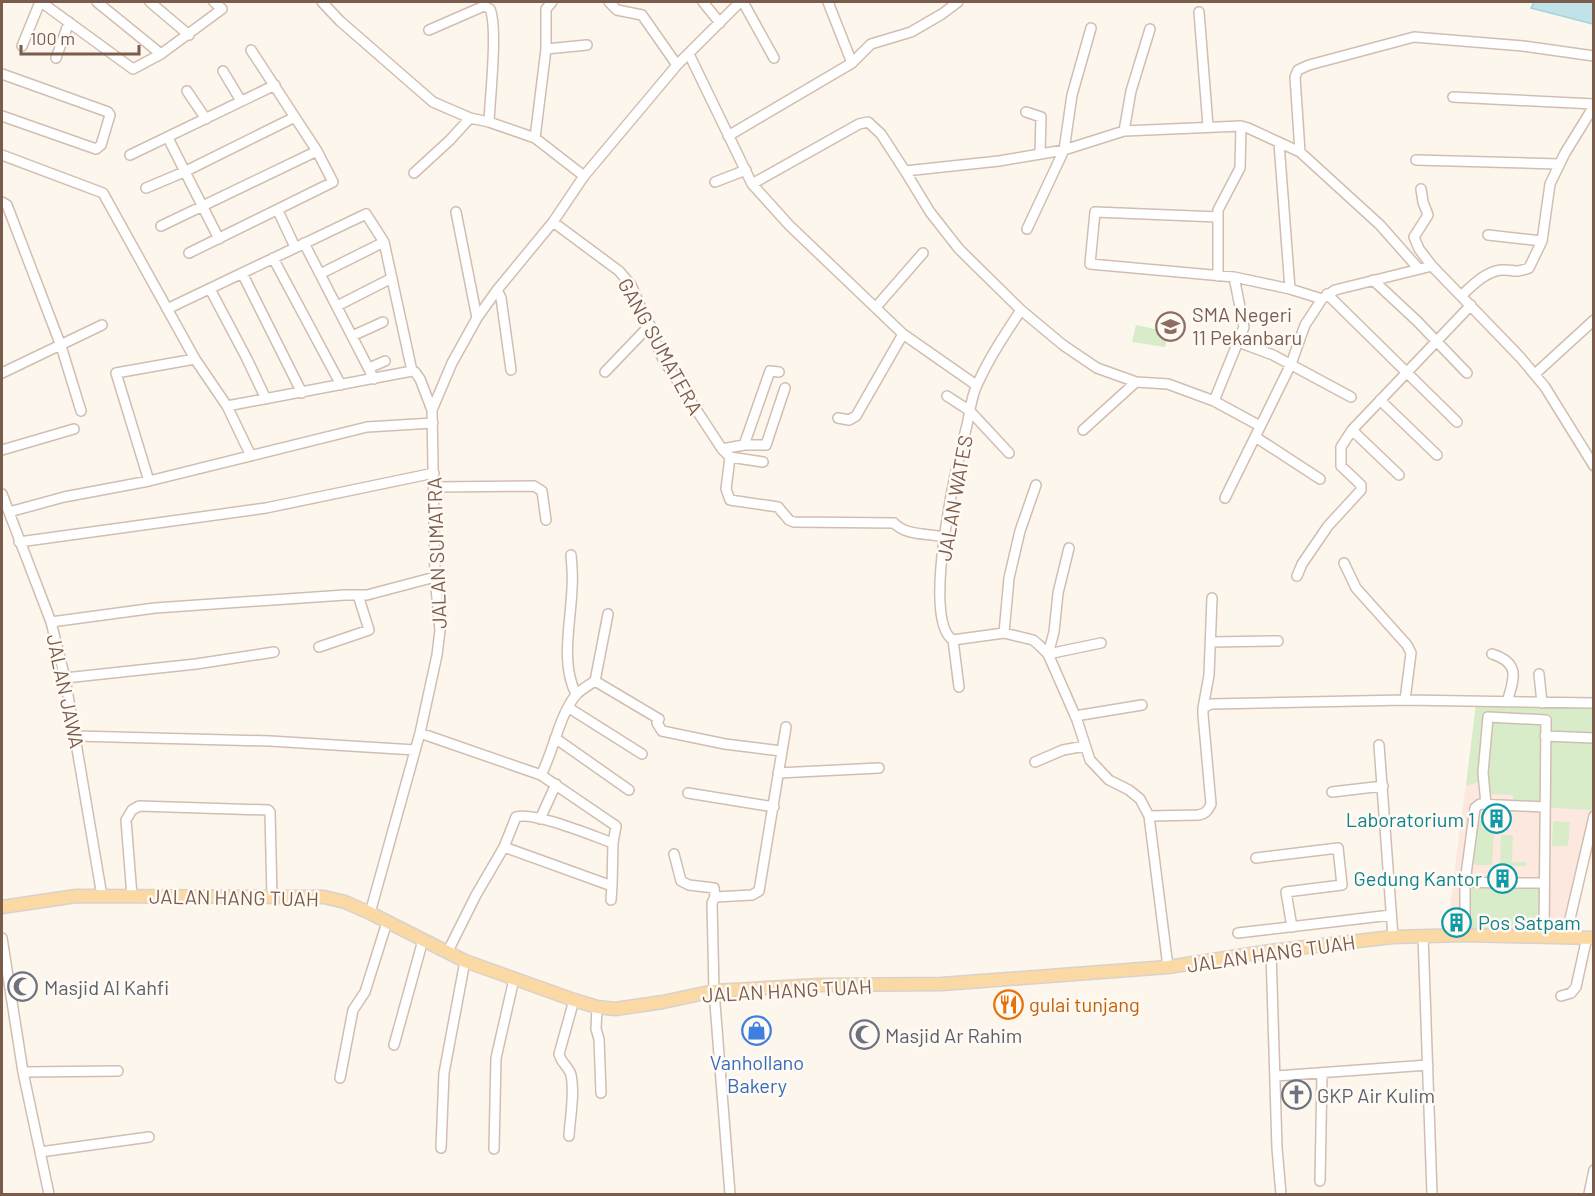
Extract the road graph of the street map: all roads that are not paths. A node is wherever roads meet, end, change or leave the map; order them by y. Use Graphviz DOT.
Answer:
graph roads {
  1 [pos="41,2"];
  2 [pos="97,2"];
  3 [pos="150,2"];
  4 [pos="214,2"];
  5 [pos="322,2"];
  6 [pos="552,2"];
  7 [pos="609,2"];
  8 [pos="703,2"];
  9 [pos="742,2"];
  10 [pos="828,2"];
  11 [pos="958,2"];
  12 [pos="1199,12"];
  13 [pos="69,22"];
  14 [pos="720,23"];
  15 [pos="1091,28"];
  16 [pos="1150,29"];
  17 [pos="429,30"];
  18 [pos="189,35"];
  19 [pos="586,45"];
  20 [pos="22,46"];
  21 [pos="546,49"];
  22 [pos="251,50"];
  23 [pos="161,54"];
  24 [pos="688,54"];
  25 [pos="1593,56"];
  26 [pos="56,58"];
  27 [pos="774,58"];
  28 [pos="852,63"];
  29 [pos="677,65"];
  30 [pos="223,71"];
  31 [pos="2,74"];
  32 [pos="276,85"];
  33 [pos="187,91"];
  34 [pos="1453,97"];
  35 [pos="241,101"];
  36 [pos="1593,105"];
  37 [pos="1026,112"];
  38 [pos="2,116"];
  39 [pos="295,117"];
  40 [pos="470,118"];
  41 [pos="206,119"];
  42 [pos="489,122"];
  43 [pos="1208,126"];
  44 [pos="1241,126"];
  45 [pos="1124,131"];
  46 [pos="728,136"];
  47 [pos="168,138"];
  48 [pos="535,138"];
  49 [pos="1279,143"];
  50 [pos="1064,150"];
  51 [pos="317,151"];
  52 [pos="1300,152"];
  53 [pos="1040,153"];
  54 [pos="2,154"];
  55 [pos="130,155"];
  56 [pos="1416,160"];
  57 [pos="1559,164"];
  58 [pos="746,170"];
  59 [pos="905,171"];
  60 [pos="184,172"];
  61 [pos="414,173"];
  62 [pos="585,176"];
  63 [pos="715,182"];
  64 [pos="752,184"];
  65 [pos="146,188"];
  66 [pos="1421,189"];
  67 [pos="2,202"];
  68 [pos="201,207"];
  69 [pos="278,211"];
  70 [pos="456,212"];
  71 [pos="1218,217"];
  72 [pos="553,222"];
  73 [pos="161,226"];
  74 [pos="1026,228"];
  75 [pos="1488,235"];
  76 [pos="219,239"];
  77 [pos="1542,241"];
  78 [pos="384,242"];
  79 [pos="300,245"];
  80 [pos="189,253"];
  81 [pos="923,253"];
  82 [pos="273,258"];
  83 [pos="1432,266"];
  84 [pos="1418,268"];
  85 [pos="242,273"];
  86 [pos="320,273"];
  87 [pos="1218,276"];
  88 [pos="1234,277"];
  89 [pos="392,278"];
  90 [pos="1373,280"];
  91 [pos="210,289"];
  92 [pos="1290,289"];
  93 [pos="497,290"];
  94 [pos="1325,296"];
  95 [pos="1462,296"];
  96 [pos="1471,305"];
  97 [pos="337,306"];
  98 [pos="876,306"];
  99 [pos="167,309"];
  100 [pos="1021,310"];
  101 [pos="477,318"];
  102 [pos="1593,320"];
  103 [pos="383,322"];
  104 [pos="102,325"];
  105 [pos="650,325"];
  106 [pos="903,334"];
  107 [pos="352,336"];
  108 [pos="1436,340"];
  109 [pos="1238,342"];
  110 [pos="61,346"];
  111 [pos="195,359"];
  112 [pos="385,361"];
  113 [pos="1291,364"];
  114 [pos="369,368"];
  115 [pos="511,370"];
  116 [pos="412,371"];
  117 [pos="1407,371"];
  118 [pos="605,372"];
  119 [pos="779,372"];
  120 [pos="2,373"];
  121 [pos="1467,373"];
  122 [pos="1535,374"];
  123 [pos="374,379"];
  124 [pos="1136,382"];
  125 [pos="341,385"];
  126 [pos="976,385"];
  127 [pos="785,388"];
  128 [pos="302,393"];
  129 [pos="946,396"];
  130 [pos="1351,397"];
  131 [pos="266,399"];
  132 [pos="1380,400"];
  133 [pos="1214,401"];
  134 [pos="227,406"];
  135 [pos="432,410"];
  136 [pos="81,411"];
  137 [pos="970,411"];
  138 [pos="838,418"];
  139 [pos="1456,422"];
  140 [pos="433,423"];
  141 [pos="1260,426"];
  142 [pos="74,429"];
  143 [pos="1083,430"];
  144 [pos="1352,430"];
  145 [pos="1257,438"];
  146 [pos="744,445"];
  147 [pos="722,449"];
  148 [pos="2,450"];
  149 [pos="1009,453"];
  150 [pos="1437,455"];
  151 [pos="250,456"];
  152 [pos="730,457"];
  153 [pos="763,462"];
  154 [pos="1593,466"];
  155 [pos="434,473"];
  156 [pos="1399,475"];
  157 [pos="1320,479"];
  158 [pos="149,481"];
  159 [pos="1036,485"];
  160 [pos="435,487"];
  161 [pos="2,494"];
  162 [pos="1225,498"];
  163 [pos="9,512"];
  164 [pos="546,520"];
  165 [pos="944,537"];
  166 [pos="19,542"];
  167 [pos="1069,548"];
  168 [pos="571,555"];
  169 [pos="1344,563"];
  170 [pos="1297,576"];
  171 [pos="435,577"];
  172 [pos="358,595"];
  173 [pos="1212,598"];
  174 [pos="608,614"];
  175 [pos="51,622"];
  176 [pos="1004,633"];
  177 [pos="953,640"];
  178 [pos="1278,641"];
  179 [pos="1211,642"];
  180 [pos="1101,643"];
  181 [pos="319,646"];
  182 [pos="274,652"];
  183 [pos="1048,654"];
  184 [pos="1492,654"];
  185 [pos="1539,674"];
  186 [pos="65,678"];
  187 [pos="595,681"];
  188 [pos="959,687"];
  189 [pos="576,694"];
  190 [pos="1405,700"];
  191 [pos="1507,702"];
  192 [pos="1542,703"];
  193 [pos="1593,703"];
  194 [pos="1142,705"];
  195 [pos="569,708"];
  196 [pos="1203,708"];
  197 [pos="1075,716"];
  198 [pos="786,727"];
  199 [pos="420,733"];
  200 [pos="76,736"];
  201 [pos="1545,736"];
  202 [pos="555,738"];
  203 [pos="1593,738"];
  204 [pos="1378,745"];
  205 [pos="1085,746"];
  206 [pos="415,750"];
  207 [pos="781,751"];
  208 [pos="642,754"];
  209 [pos="1035,762"];
  210 [pos="879,768"];
  211 [pos="778,773"];
  212 [pos="541,775"];
  213 [pos="556,784"];
  214 [pos="1383,786"];
  215 [pos="629,790"];
  216 [pos="1332,792"];
  217 [pos="688,793"];
  218 [pos="1486,804"];
  219 [pos="774,807"];
  220 [pos="1544,807"];
  221 [pos="1149,816"];
  222 [pos="1593,816"];
  223 [pos="540,819"];
  224 [pos="613,843"];
  225 [pos="504,847"];
  226 [pos="674,854"];
  227 [pos="1256,858"];
  228 [pos="1465,882"];
  229 [pos="1543,883"];
  230 [pos="612,886"];
  231 [pos="102,896"];
  232 [pos="132,896"];
  233 [pos="715,897"];
  234 [pos="272,898"];
  235 [pos="611,900"];
  236 [pos="2,907"];
  237 [pos="370,913"];
  238 [pos="1391,915"];
  239 [pos="387,922"];
  240 [pos="1292,927"];
  241 [pos="1238,933"];
  242 [pos="1465,934"];
  243 [pos="1423,935"];
  244 [pos="1544,936"];
  245 [pos="1566,936"];
  246 [pos="1393,937"];
  247 [pos="2,938"];
  248 [pos="1590,938"];
  249 [pos="423,940"];
  250 [pos="448,951"];
  251 [pos="1271,951"];
  252 [pos="465,960"];
  253 [pos="1168,967"];
  254 [pos="514,979"];
  255 [pos="714,991"];
  256 [pos="1560,996"];
  257 [pos="574,1000"];
  258 [pos="597,1008"];
  259 [pos="394,1045"];
  260 [pos="1428,1065"];
  261 [pos="118,1071"];
  262 [pos="23,1072"];
  263 [pos="1322,1074"];
  264 [pos="1276,1076"];
  265 [pos="340,1078"];
  266 [pos="601,1093"];
  267 [pos="569,1136"];
  268 [pos="149,1137"];
  269 [pos="441,1148"];
  270 [pos="494,1149"];
  271 [pos="40,1152"];
  272 [pos="1593,1170"];
  273 [pos="1320,1181"];
  274 [pos="49,1194"];
  275 [pos="730,1194"];
  276 [pos="1281,1194"];
  277 [pos="1432,1194"];
  278 [pos="1589,1194"];
  1 -- 13 [label="street"];
  1 -- 20 [label="street"];
  2 -- 23 [label="street"];
  3 -- 18 [label="street"];
  4 -- 18 [label="street"];
  5 -- 40 [label="street"];
  6 -- 21 [label="street"];
  7 -- 29 [label="street"];
  8 -- 14 [label="street"];
  9 -- 14 [label="street, JALAN SUMATRA"];
  9 -- 27 [label="street"];
  10 -- 28 [label="street"];
  11 -- 28 [label="street"];
  12 -- 43 [label="street"];
  13 -- 23 [label="street"];
  13 -- 26 [label="street"];
  14 -- 24 [label="street, JALAN SUMATRA"];
  15 -- 50 [label="street"];
  16 -- 45 [label="street"];
  17 -- 42 [label="street"];
  18 -- 23 [label="street"];
  19 -- 21 [label="street"];
  21 -- 48 [label="street"];
  22 -- 32 [label="street"];
  24 -- 29 [label="street, JALAN SUMATRA"];
  24 -- 46 [label="street"];
  25 -- 52 [label="street"];
  28 -- 46 [label="street"];
  29 -- 62 [label="street, JALAN SUMATRA"];
  30 -- 35 [label="street"];
  31 -- 38 [label="street"];
  32 -- 35 [label="street"];
  32 -- 39 [label="street"];
  33 -- 41 [label="street"];
  34 -- 36 [label="street"];
  35 -- 41 [label="street"];
  36 -- 57 [label="street"];
  37 -- 53 [label="street"];
  39 -- 51 [label="street"];
  39 -- 60 [label="street"];
  40 -- 42 [label="street"];
  40 -- 61 [label="street"];
  41 -- 47 [label="street"];
  42 -- 48 [label="street"];
  43 -- 44 [label="street"];
  43 -- 45 [label="street"];
  44 -- 49 [label="street"];
  44 -- 71 [label="street"];
  45 -- 50 [label="street"];
  46 -- 58 [label="street"];
  47 -- 55 [label="street"];
  47 -- 60 [label="street"];
  48 -- 62 [label="street"];
  49 -- 52 [label="street"];
  49 -- 92 [label="street"];
  50 -- 53 [label="street"];
  50 -- 74 [label="street"];
  51 -- 68 [label="street"];
  51 -- 69 [label="street"];
  52 -- 84 [label="street"];
  53 -- 59 [label="street"];
  54 -- 99 [label="street"];
  56 -- 57 [label="street"];
  57 -- 77 [label="street"];
  58 -- 63 [label="street"];
  58 -- 64 [label="street"];
  59 -- 64 [label="street"];
  59 -- 100 [label="street"];
  60 -- 65 [label="street"];
  60 -- 68 [label="street"];
  62 -- 72 [label="street, JALAN SUMATRA"];
  64 -- 98 [label="street"];
  66 -- 83 [label="street"];
  67 -- 110 [label="street"];
  68 -- 73 [label="street"];
  68 -- 76 [label="street"];
  69 -- 76 [label="street"];
  69 -- 79 [label="street"];
  70 -- 101 [label="street"];
  71 -- 87 [label="street"];
  71 -- 87 [label="street"];
  72 -- 93 [label="street, JALAN SUMATRA"];
  72 -- 105 [label="street, GANG SUMATERA"];
  75 -- 77 [label="street"];
  76 -- 80 [label="street"];
  77 -- 95 [label="street"];
  78 -- 79 [label="street"];
  78 -- 86 [label="street"];
  78 -- 89 [label="street"];
  79 -- 82 [label="street"];
  79 -- 86 [label="street"];
  81 -- 98 [label="street"];
  82 -- 85 [label="street"];
  82 -- 125 [label="street"];
  83 -- 84 [label="street"];
  83 -- 95 [label="street"];
  84 -- 90 [label="street"];
  85 -- 91 [label="street"];
  85 -- 128 [label="street"];
  86 -- 97 [label="street"];
  87 -- 88 [label="street"];
  88 -- 92 [label="street"];
  88 -- 109 [label="street"];
  89 -- 97 [label="street"];
  89 -- 116 [label="street"];
  90 -- 94 [label="street"];
  90 -- 108 [label="street"];
  91 -- 99 [label="street"];
  91 -- 131 [label="street"];
  92 -- 94 [label="street"];
  93 -- 101 [label="street, JALAN SUMATRA"];
  93 -- 115 [label="street"];
  94 -- 113 [label="street"];
  94 -- 117 [label="street"];
  95 -- 96 [label="street"];
  96 -- 108 [label="street"];
  96 -- 122 [label="street"];
  97 -- 107 [label="street"];
  98 -- 106 [label="street"];
  99 -- 111 [label="street"];
  100 -- 124 [label="street"];
  100 -- 126 [label="street, JALAN WATES"];
  101 -- 135 [label="street, JALAN SUMATRA"];
  102 -- 122 [label="street"];
  103 -- 107 [label="street"];
  104 -- 110 [label="street"];
  105 -- 118 [label="street"];
  105 -- 147 [label="street, GANG SUMATERA"];
  106 -- 126 [label="street"];
  106 -- 138 [label="street"];
  107 -- 114 [label="street"];
  108 -- 117 [label="street"];
  108 -- 121 [label="street"];
  109 -- 113 [label="street"];
  109 -- 133 [label="street"];
  110 -- 120 [label="street"];
  110 -- 136 [label="street"];
  111 -- 134 [label="street"];
  111 -- 158 [label="street"];
  112 -- 114 [label="street"];
  113 -- 130 [label="street"];
  113 -- 141 [label="street"];
  114 -- 123 [label="street"];
  116 -- 123 [label="street"];
  116 -- 135 [label="street"];
  117 -- 132 [label="street"];
  117 -- 139 [label="street"];
  119 -- 146 [label="street"];
  122 -- 154 [label="street"];
  123 -- 125 [label="street"];
  124 -- 133 [label="street"];
  124 -- 143 [label="street"];
  125 -- 128 [label="street"];
  126 -- 137 [label="street, JALAN WATES"];
  127 -- 146 [label="street"];
  128 -- 131 [label="street"];
  129 -- 137 [label="street"];
  131 -- 134 [label="street"];
  132 -- 144 [label="street"];
  132 -- 150 [label="street"];
  133 -- 141 [label="street"];
  134 -- 151 [label="street"];
  135 -- 140 [label="street, JALAN SUMATRA"];
  137 -- 149 [label="street"];
  137 -- 165 [label="street, JALAN WATES"];
  140 -- 151 [label="street"];
  140 -- 155 [label="street, JALAN SUMATRA"];
  141 -- 145 [label="street"];
  142 -- 148 [label="street"];
  144 -- 156 [label="street"];
  144 -- 170 [label="street"];
  145 -- 157 [label="street"];
  145 -- 162 [label="street"];
  146 -- 147 [label="street"];
  147 -- 152 [label="street, GANG SUMATERA"];
  151 -- 158 [label="street"];
  152 -- 153 [label="street"];
  152 -- 165 [label="street"];
  155 -- 160 [label="street, JALAN SUMATRA"];
  155 -- 166 [label="street"];
  158 -- 163 [label="street"];
  159 -- 176 [label="street"];
  160 -- 164 [label="street"];
  160 -- 171 [label="street, JALAN SUMATRA"];
  161 -- 163 [label="street, JALAN JAWA"];
  163 -- 166 [label="street, JALAN JAWA"];
  165 -- 177 [label="street, JALAN WATES"];
  166 -- 175 [label="street, JALAN JAWA"];
  167 -- 183 [label="street"];
  168 -- 189 [label="street"];
  169 -- 190 [label="street"];
  171 -- 172 [label="street"];
  171 -- 199 [label="street, JALAN SUMATRA"];
  172 -- 175 [label="street"];
  172 -- 181 [label="street"];
  173 -- 179 [label="street"];
  174 -- 187 [label="street"];
  175 -- 186 [label="street, JALAN JAWA"];
  176 -- 177 [label="street"];
  176 -- 183 [label="street"];
  177 -- 188 [label="street, JALAN WATES"];
  178 -- 179 [label="street"];
  179 -- 196 [label="street"];
  180 -- 183 [label="street"];
  182 -- 186 [label="street"];
  183 -- 197 [label="street"];
  184 -- 191 [label="street"];
  185 -- 192 [label="street"];
  186 -- 200 [label="street, JALAN JAWA"];
  187 -- 189 [label="street"];
  187 -- 207 [label="street"];
  189 -- 195 [label="street"];
  190 -- 191 [label="street"];
  190 -- 196 [label="street"];
  191 -- 192 [label="street"];
  192 -- 193 [label="street"];
  194 -- 197 [label="street"];
  195 -- 202 [label="street"];
  195 -- 208 [label="street"];
  196 -- 221 [label="street"];
  197 -- 205 [label="street"];
  198 -- 207 [label="street"];
  199 -- 206 [label="street, JALAN SUMATRA"];
  199 -- 212 [label="street"];
  200 -- 206 [label="street"];
  200 -- 231 [label="street, JALAN JAWA"];
  201 -- 203 [label="street"];
  201 -- 218 [label="street"];
  201 -- 220 [label="street"];
  202 -- 212 [label="street"];
  202 -- 215 [label="street"];
  204 -- 214 [label="street"];
  205 -- 209 [label="street"];
  205 -- 221 [label="street"];
  206 -- 237 [label="street, JALAN SUMATRA"];
  207 -- 211 [label="street"];
  210 -- 211 [label="street"];
  211 -- 219 [label="street"];
  212 -- 213 [label="street"];
  213 -- 223 [label="street"];
  213 -- 224 [label="street"];
  214 -- 216 [label="street"];
  214 -- 238 [label="street"];
  217 -- 219 [label="street"];
  218 -- 220 [label="street"];
  218 -- 228 [label="street"];
  219 -- 233 [label="street"];
  220 -- 229 [label="street"];
  221 -- 253 [label="street"];
  222 -- 245 [label="street"];
  223 -- 224 [label="street"];
  223 -- 225 [label="street"];
  224 -- 230 [label="street"];
  225 -- 230 [label="street"];
  225 -- 250 [label="street"];
  226 -- 233 [label="street"];
  227 -- 240 [label="street"];
  228 -- 229 [label="street"];
  228 -- 242 [label="street"];
  229 -- 244 [label="street"];
  230 -- 235 [label="street"];
  231 -- 232 [label="main road, JALAN HANG TUAH"];
  231 -- 236 [label="main road, JALAN HANG TUAH"];
  232 -- 234 [label="main road, JALAN HANG TUAH"];
  232 -- 234 [label="street"];
  233 -- 255 [label="street"];
  234 -- 237 [label="main road, JALAN HANG TUAH"];
  237 -- 239 [label="main road, JALAN HANG TUAH"];
  238 -- 240 [label="street"];
  238 -- 246 [label="street"];
  239 -- 249 [label="main road, JALAN HANG TUAH"];
  239 -- 265 [label="street"];
  240 -- 241 [label="street"];
  242 -- 243 [label="main road, JALAN HANG TUAH"];
  242 -- 244 [label="main road, JALAN HANG TUAH"];
  243 -- 246 [label="main road, JALAN HANG TUAH"];
  243 -- 260 [label="street"];
  244 -- 245 [label="main road, JALAN HANG TUAH"];
  245 -- 248 [label="main road, JALAN HANG TUAH"];
  246 -- 251 [label="main road, JALAN HANG TUAH"];
  247 -- 262 [label="street"];
  248 -- 256 [label="street"];
  249 -- 250 [label="main road, JALAN HANG TUAH"];
  249 -- 259 [label="street"];
  250 -- 252 [label="main road, JALAN HANG TUAH"];
  251 -- 253 [label="main road, JALAN HANG TUAH"];
  251 -- 264 [label="street"];
  252 -- 254 [label="main road, JALAN HANG TUAH"];
  252 -- 269 [label="street"];
  253 -- 255 [label="main road, JALAN HANG TUAH"];
  254 -- 257 [label="main road, JALAN HANG TUAH"];
  254 -- 270 [label="street"];
  255 -- 258 [label="main road, JALAN HANG TUAH"];
  255 -- 275 [label="street"];
  257 -- 258 [label="main road, JALAN HANG TUAH"];
  257 -- 267 [label="street"];
  258 -- 266 [label="street"];
  260 -- 263 [label="street"];
  260 -- 277 [label="street"];
  261 -- 262 [label="street"];
  262 -- 271 [label="street"];
  263 -- 264 [label="street"];
  263 -- 273 [label="street"];
  264 -- 276 [label="street"];
  268 -- 271 [label="street"];
  271 -- 274 [label="street"];
  272 -- 278 [label="street"];
}
